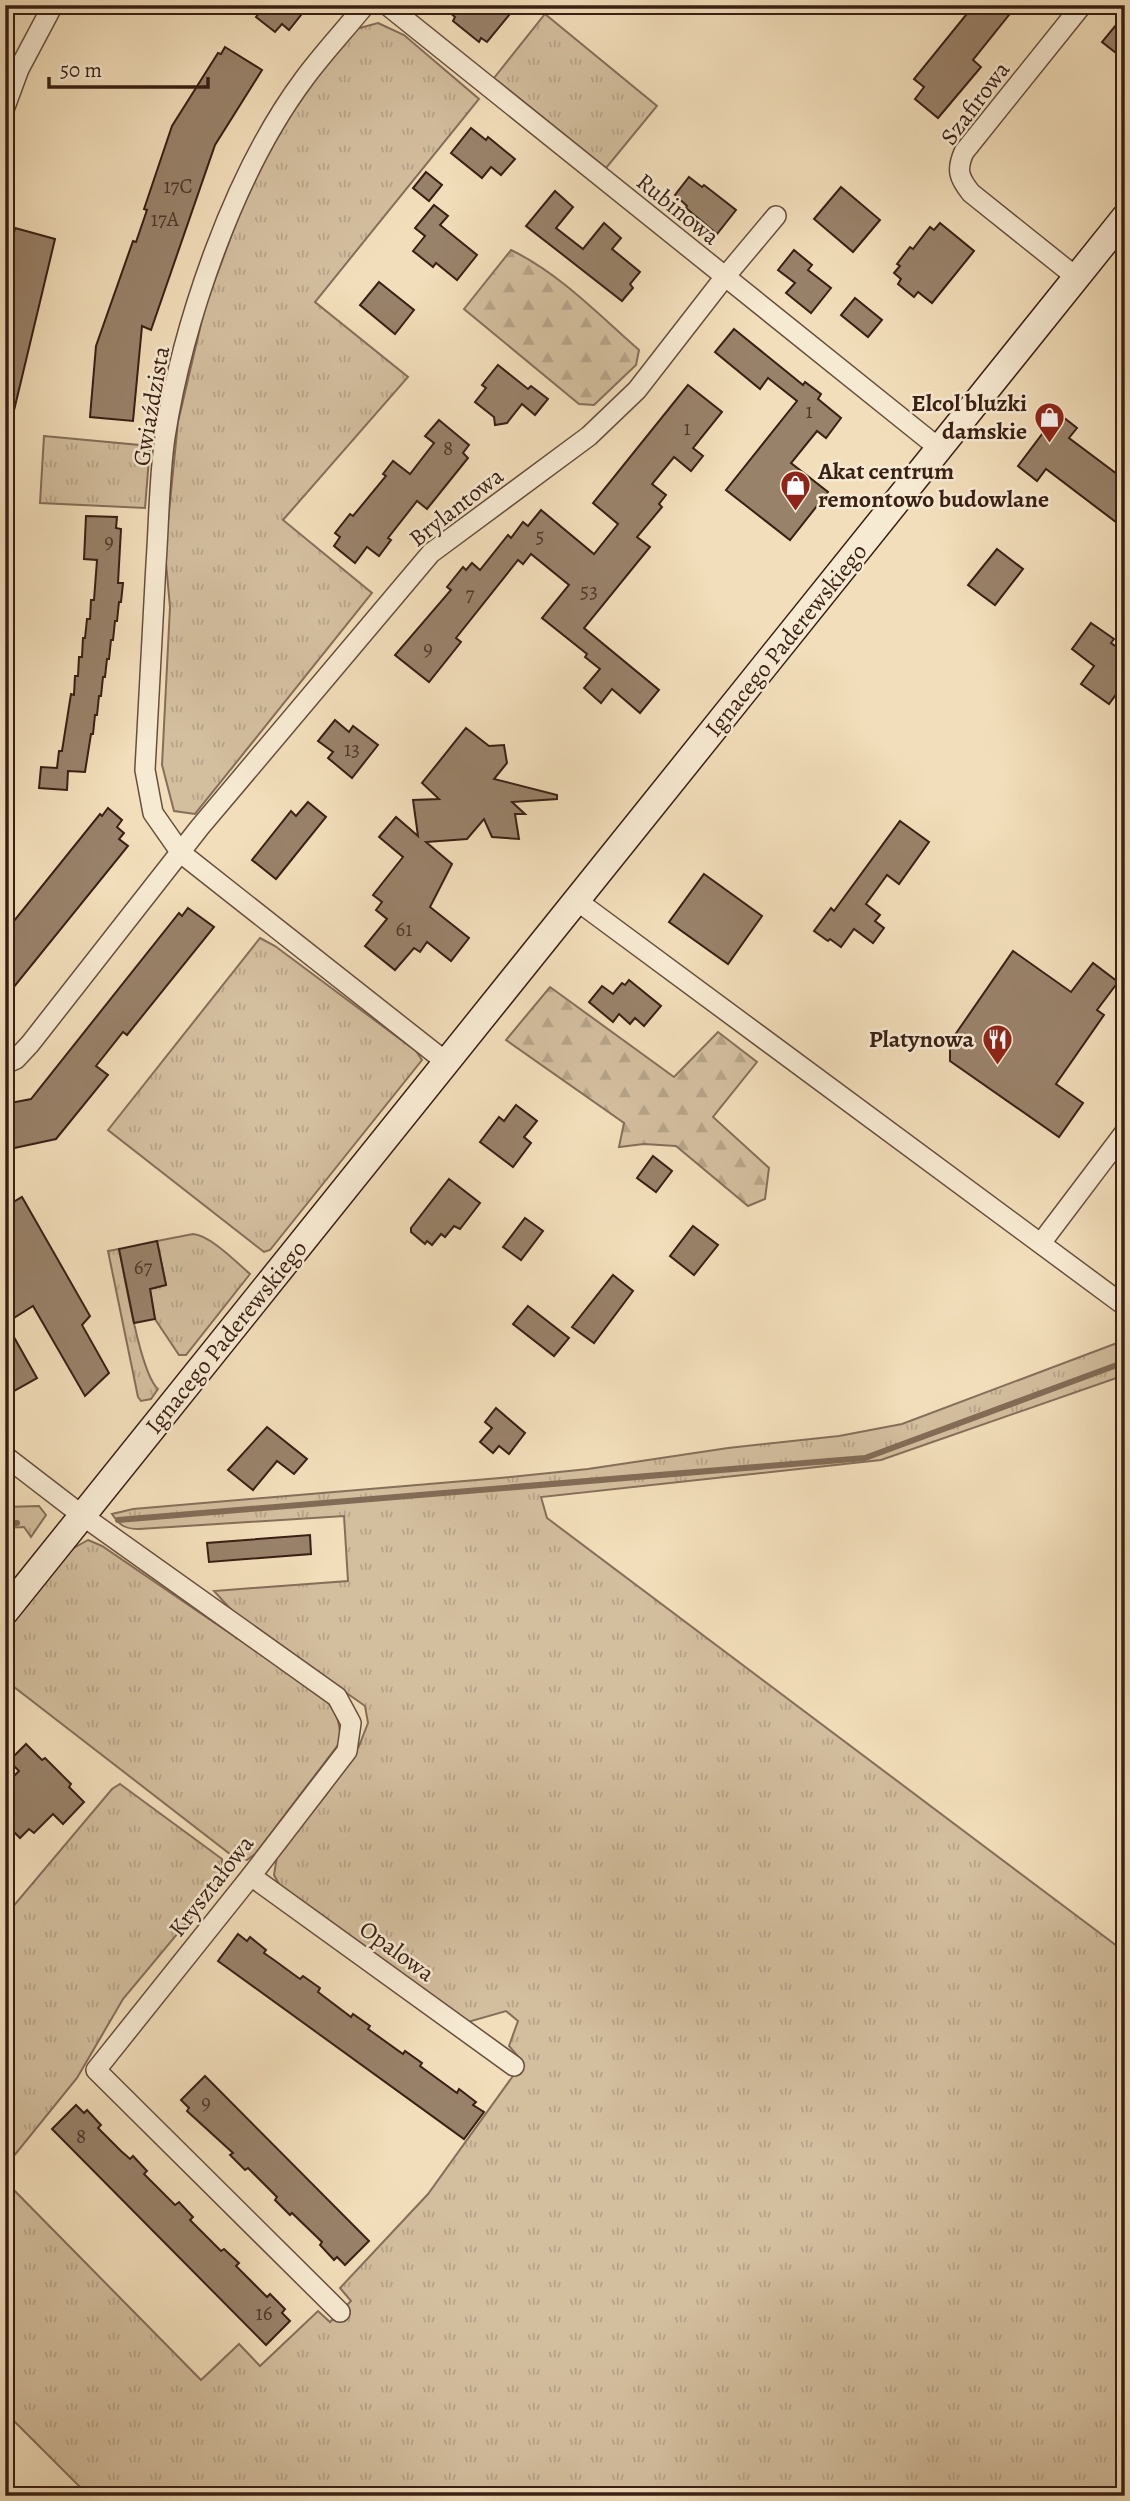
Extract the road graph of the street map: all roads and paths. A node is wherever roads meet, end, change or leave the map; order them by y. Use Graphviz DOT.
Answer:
graph roads {
  1 [pos="53,5"];
  2 [pos="365,5"];
  3 [pos="387,5"];
  4 [pos="1082,5"];
  5 [pos="5,107"];
  6 [pos="776,216"];
  7 [pos="1125,217"];
  8 [pos="1076,277"];
  9 [pos="724,278"];
  10 [pos="940,449"];
  11 [pos="181,853"];
  12 [pos="576,900"];
  13 [pos="446,1062"];
  14 [pos="5,1064"];
  15 [pos="1125,1132"];
  16 [pos="1041,1243"];
  17 [pos="1125,1306"];
  18 [pos="5,1456"];
  19 [pos="83,1516"];
  20 [pos="5,1612"];
  21 [pos="251,1876"];
  22 [pos="514,2066"];
  23 [pos="340,2312"];
  1 -- 5 [label="street"];
  2 -- 11 [label="street, Gwiaździsta"];
  3 -- 9 [label="street, Rubinowa"];
  4 -- 8 [label="street, Szafirowa"];
  6 -- 9 [label="street, Brylantowa"];
  7 -- 8 [label="street, Ignacego Paderewskiego"];
  8 -- 10 [label="street, Ignacego Paderewskiego"];
  9 -- 10 [label="street, Rubinowa"];
  9 -- 11 [label="street, Brylantowa"];
  10 -- 12 [label="street, Ignacego Paderewskiego"];
  11 -- 13 [label="street"];
  11 -- 14 [label="street"];
  12 -- 13 [label="street, Ignacego Paderewskiego"];
  12 -- 16 [label="street"];
  13 -- 19 [label="street, Ignacego Paderewskiego"];
  15 -- 16 [label="street"];
  16 -- 17 [label="street"];
  18 -- 19 [label="street, Kryształowa"];
  19 -- 20 [label="street, Ignacego Paderewskiego"];
  19 -- 21 [label="street, Kryształowa"];
  21 -- 22 [label="street, Opalowa"];
  21 -- 23 [label="street, Kryształowa"];
}
